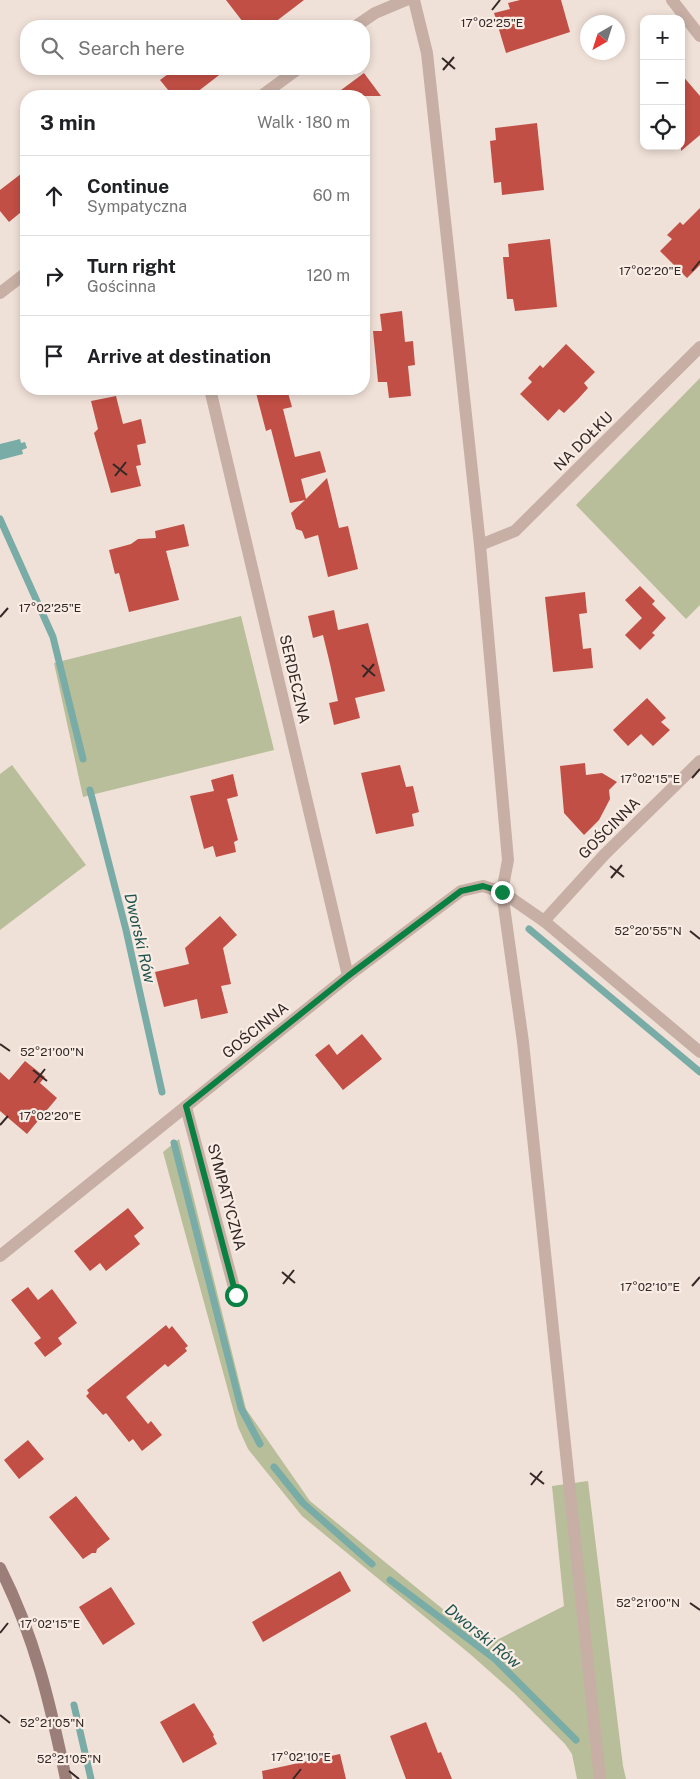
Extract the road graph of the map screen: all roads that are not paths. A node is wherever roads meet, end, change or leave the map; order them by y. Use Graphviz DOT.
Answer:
graph roads {
  1 [pos="406,0"];
  2 [pos="414,0"];
  3 [pos="672,0"];
  4 [pos="365,20"];
  5 [pos="700,36"];
  6 [pos="290,75"];
  7 [pos="269,90"];
  8 [pos="20,277"];
  9 [pos="0,293"];
  10 [pos="700,347"];
  11 [pos="211,395"];
  12 [pos="480,545"];
  13 [pos="700,761"];
  14 [pos="502,892"];
  15 [pos="544,921"];
  16 [pos="348,976"];
  17 [pos="700,1052"];
  18 [pos="186,1106"];
  19 [pos="0,1256"];
  20 [pos="236,1295"];
  21 [pos="0,1568"];
  22 [pos="66,1779"];
  23 [pos="600,1779"];
  1 -- 4 [label="street"];
  2 -- 12 [label="street"];
  3 -- 5 [label="street"];
  6 -- 7 [label="street"];
  8 -- 9 [label="street"];
  10 -- 12 [label="street, NA DOŁKU"];
  11 -- 16 [label="street, SERDECZNA"];
  12 -- 14 [label="street"];
  13 -- 15 [label="street, GOŚCINNA"];
  14 -- 15 [label="street, GOŚCINNA"];
  14 -- 16 [label="street, GOŚCINNA"];
  14 -- 23 [label="street"];
  15 -- 17 [label="street, GOŚCINNA"];
  16 -- 18 [label="street, GOŚCINNA"];
  18 -- 19 [label="street, GOŚCINNA"];
  18 -- 20 [label="street, SYMPATYCZNA"];
  21 -- 22 [label="street"];
}
